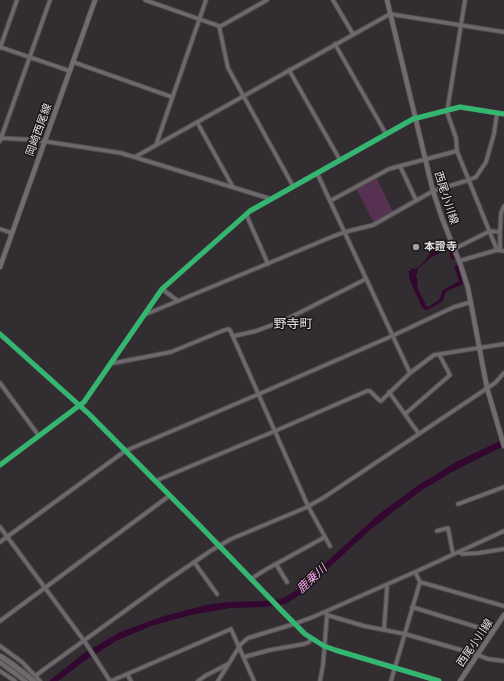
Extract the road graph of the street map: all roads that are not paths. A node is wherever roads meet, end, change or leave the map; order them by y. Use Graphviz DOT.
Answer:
graph roads {
  1 [pos="17,0"];
  2 [pos="50,0"];
  3 [pos="95,0"];
  4 [pos="145,0"];
  5 [pos="206,0"];
  6 [pos="267,0"];
  7 [pos="333,0"];
  8 [pos="387,0"];
  9 [pos="465,0"];
  10 [pos="390,14"];
  11 [pos="199,19"];
  12 [pos="461,25"];
  13 [pos="219,26"];
  14 [pos="504,32"];
  15 [pos="353,34"];
  16 [pos="335,44"];
  17 [pos="0,47"];
  18 [pos="30,57"];
  19 [pos="73,62"];
  20 [pos="289,70"];
  21 [pos="70,71"];
  22 [pos="243,96"];
  23 [pos="172,97"];
  24 [pos="447,110"];
  25 [pos="496,113"];
  26 [pos="504,114"];
  27 [pos="416,118"];
  28 [pos="197,122"];
  29 [pos="386,134"];
  30 [pos="0,139"];
  31 [pos="46,141"];
  32 [pos="156,145"];
  33 [pos="457,151"];
  34 [pos="135,157"];
  35 [pos="425,159"];
  36 [pos="340,160"];
  37 [pos="400,166"];
  38 [pos="317,173"];
  39 [pos="469,180"];
  40 [pos="293,186"];
  41 [pos="232,187"];
  42 [pos="433,191"];
  43 [pos="271,199"];
  44 [pos="416,200"];
  45 [pos="330,201"];
  46 [pos="504,206"];
  47 [pos="246,214"];
  48 [pos="0,229"];
  49 [pos="345,232"];
  50 [pos="490,232"];
  51 [pos="500,232"];
  52 [pos="12,233"];
  53 [pos="454,249"];
  54 [pos="500,250"];
  55 [pos="459,261"];
  56 [pos="268,264"];
  57 [pos="0,267"];
  58 [pos="366,279"];
  59 [pos="162,289"];
  60 [pos="178,301"];
  61 [pos="471,302"];
  62 [pos="143,316"];
  63 [pos="0,334"];
  64 [pos="234,336"];
  65 [pos="392,336"];
  66 [pos="504,344"];
  67 [pos="479,348"];
  68 [pos="439,354"];
  69 [pos="111,362"];
  70 [pos="410,373"];
  71 [pos="504,373"];
  72 [pos="0,383"];
  73 [pos="487,388"];
  74 [pos="389,392"];
  75 [pos="259,394"];
  76 [pos="81,405"];
  77 [pos="405,414"];
  78 [pos="275,431"];
  79 [pos="501,431"];
  80 [pos="419,434"];
  81 [pos="39,436"];
  82 [pos="504,446"];
  83 [pos="125,451"];
  84 [pos="0,465"];
  85 [pos="156,482"];
  86 [pos="504,487"];
  87 [pos="169,496"];
  88 [pos="458,504"];
  89 [pos="308,506"];
  90 [pos="0,527"];
  91 [pos="437,531"];
  92 [pos="504,531"];
  93 [pos="7,537"];
  94 [pos="325,537"];
  95 [pos="0,542"];
  96 [pos="218,546"];
  97 [pos="330,546"];
  98 [pos="504,548"];
  99 [pos="459,552"];
  100 [pos="453,554"];
  101 [pos="194,562"];
  102 [pos="276,564"];
  103 [pos="415,572"];
  104 [pos="251,579"];
  105 [pos="287,582"];
  106 [pos="420,582"];
  107 [pos="386,585"];
  108 [pos="45,588"];
  109 [pos="217,594"];
  110 [pos="504,606"];
  111 [pos="412,607"];
  112 [pos="326,613"];
  113 [pos="504,616"];
  114 [pos="0,621"];
  115 [pos="294,624"];
  116 [pos="384,630"];
  117 [pos="493,632"];
  118 [pos="405,634"];
  119 [pos="312,638"];
  120 [pos="85,642"];
  121 [pos="0,646"];
  122 [pos="324,646"];
  123 [pos="240,647"];
  124 [pos="0,655"];
  125 [pos="478,655"];
  126 [pos="244,657"];
  127 [pos="504,661"];
  128 [pos="229,663"];
  129 [pos="1,664"];
  130 [pos="395,668"];
  131 [pos="0,671"];
  132 [pos="127,674"];
  133 [pos="37,679"];
  134 [pos="15,681"];
  135 [pos="27,681"];
  136 [pos="110,681"];
  137 [pos="131,681"];
  138 [pos="198,681"];
  139 [pos="218,681"];
  140 [pos="254,681"];
  141 [pos="320,681"];
  142 [pos="391,681"];
  143 [pos="439,681"];
  144 [pos="460,681"];
  1 -- 17 [label="street"];
  2 -- 18 [label="street"];
  3 -- 19 [label="main road, 岡崎西尾線"];
  4 -- 11 [label="street"];
  5 -- 11 [label="street"];
  6 -- 13 [label="street"];
  7 -- 15 [label="street"];
  8 -- 10 [label="main road, 西尾小川線"];
  9 -- 12 [label="street"];
  10 -- 12 [label="street"];
  10 -- 15 [label="street"];
  10 -- 27 [label="main road, 西尾小川線"];
  11 -- 13 [label="street"];
  11 -- 23 [label="street"];
  12 -- 14 [label="street"];
  12 -- 24 [label="street"];
  13 -- 22 [label="street"];
  15 -- 16 [label="street"];
  16 -- 20 [label="street"];
  16 -- 29 [label="street"];
  17 -- 18 [label="street"];
  18 -- 21 [label="street"];
  18 -- 30 [label="street"];
  19 -- 21 [label="main road, 岡崎西尾線"];
  19 -- 23 [label="street"];
  20 -- 22 [label="street"];
  20 -- 36 [label="street"];
  21 -- 31 [label="main road, 岡崎西尾線"];
  22 -- 28 [label="street"];
  22 -- 40 [label="street"];
  23 -- 32 [label="street"];
  24 -- 25 [label="street"];
  24 -- 27 [label="street"];
  24 -- 33 [label="street"];
  25 -- 26 [label="street"];
  25 -- 39 [label="street"];
  27 -- 29 [label="street"];
  27 -- 35 [label="main road, 西尾小川線"];
  28 -- 32 [label="street"];
  28 -- 41 [label="street"];
  29 -- 36 [label="street"];
  30 -- 31 [label="street"];
  31 -- 34 [label="street"];
  31 -- 52 [label="main road, 岡崎西尾線"];
  32 -- 34 [label="street"];
  33 -- 35 [label="street"];
  33 -- 39 [label="street"];
  34 -- 41 [label="street"];
  35 -- 37 [label="street"];
  35 -- 42 [label="main road, 西尾小川線"];
  36 -- 38 [label="street"];
  37 -- 44 [label="street"];
  37 -- 45 [label="street"];
  38 -- 40 [label="street"];
  38 -- 45 [label="street"];
  39 -- 42 [label="street"];
  39 -- 50 [label="street"];
  40 -- 43 [label="street"];
  41 -- 43 [label="street"];
  42 -- 44 [label="street"];
  42 -- 53 [label="main road, 西尾小川線"];
  43 -- 47 [label="street"];
  44 -- 49 [label="street"];
  45 -- 49 [label="street"];
  46 -- 51 [label="street"];
  47 -- 56 [label="street"];
  47 -- 59 [label="street"];
  48 -- 52 [label="street"];
  49 -- 56 [label="street"];
  49 -- 58 [label="street"];
  50 -- 51 [label="street"];
  50 -- 53 [label="street"];
  50 -- 54 [label="street"];
  51 -- 54 [label="street"];
  52 -- 57 [label="main road, 岡崎西尾線"];
  53 -- 55 [label="main road, 西尾小川線"];
  54 -- 55 [label="street"];
  55 -- 61 [label="main road, 西尾小川線"];
  56 -- 60 [label="street"];
  58 -- 64 [label="street"];
  58 -- 65 [label="street"];
  59 -- 60 [label="street"];
  59 -- 62 [label="street"];
  60 -- 62 [label="street"];
  61 -- 65 [label="street"];
  61 -- 67 [label="main road, 西尾小川線"];
  62 -- 69 [label="street"];
  63 -- 76 [label="street"];
  64 -- 69 [label="street"];
  64 -- 75 [label="street"];
  65 -- 70 [label="street"];
  65 -- 75 [label="street"];
  66 -- 67 [label="street"];
  67 -- 68 [label="street"];
  67 -- 73 [label="main road, 西尾小川線"];
  68 -- 70 [label="street"];
  68 -- 77 [label="street"];
  69 -- 76 [label="street"];
  70 -- 74 [label="street"];
  71 -- 73 [label="street"];
  72 -- 81 [label="street"];
  73 -- 79 [label="main road, 西尾小川線"];
  73 -- 80 [label="street"];
  74 -- 77 [label="street"];
  74 -- 78 [label="street"];
  75 -- 78 [label="street"];
  75 -- 83 [label="street"];
  76 -- 81 [label="street"];
  76 -- 83 [label="street"];
  77 -- 80 [label="street"];
  78 -- 85 [label="street"];
  78 -- 89 [label="street"];
  79 -- 82 [label="main road, 西尾小川線"];
  80 -- 89 [label="street"];
  81 -- 84 [label="street"];
  83 -- 85 [label="street"];
  83 -- 93 [label="street"];
  85 -- 87 [label="street"];
  86 -- 88 [label="street"];
  87 -- 96 [label="street"];
  87 -- 108 [label="street"];
  89 -- 94 [label="street"];
  89 -- 96 [label="street"];
  90 -- 93 [label="street"];
  91 -- 100 [label="street"];
  92 -- 99 [label="street"];
  93 -- 95 [label="street"];
  93 -- 108 [label="street"];
  94 -- 97 [label="street"];
  94 -- 102 [label="street"];
  96 -- 101 [label="street"];
  96 -- 104 [label="street"];
  98 -- 99 [label="street"];
  99 -- 100 [label="street"];
  100 -- 103 [label="street"];
  101 -- 109 [label="street"];
  101 -- 120 [label="street"];
  102 -- 104 [label="street"];
  102 -- 105 [label="street"];
  103 -- 106 [label="street"];
  103 -- 107 [label="street"];
  104 -- 115 [label="street"];
  106 -- 110 [label="street"];
  106 -- 111 [label="street"];
  107 -- 112 [label="street"];
  107 -- 116 [label="street"];
  108 -- 114 [label="street"];
  108 -- 120 [label="street"];
  111 -- 117 [label="street"];
  111 -- 118 [label="street"];
  112 -- 115 [label="street"];
  112 -- 116 [label="street"];
  112 -- 122 [label="street"];
  113 -- 117 [label="main road, 西尾小川線"];
  115 -- 119 [label="street"];
  115 -- 123 [label="street"];
  116 -- 118 [label="street"];
  117 -- 125 [label="main road, 西尾小川線"];
  118 -- 125 [label="street"];
  118 -- 130 [label="street"];
  119 -- 122 [label="street"];
  119 -- 126 [label="street"];
  120 -- 133 [label="street"];
  120 -- 136 [label="street"];
  121 -- 133 [label="street"];
  122 -- 130 [label="street"];
  122 -- 141 [label="street"];
  123 -- 126 [label="street"];
  123 -- 128 [label="street"];
  123 -- 132 [label="street"];
  124 -- 133 [label="highway, bridge"];
  125 -- 127 [label="street"];
  125 -- 144 [label="main road, 西尾小川線"];
  126 -- 140 [label="street"];
  128 -- 138 [label="street"];
  128 -- 139 [label="street"];
  129 -- 135 [label="highway"];
  130 -- 142 [label="street"];
  130 -- 143 [label="street"];
  131 -- 134 [label="street"];
  132 -- 136 [label="street"];
  132 -- 137 [label="street"];
  133 -- 135 [label="street"];
}
